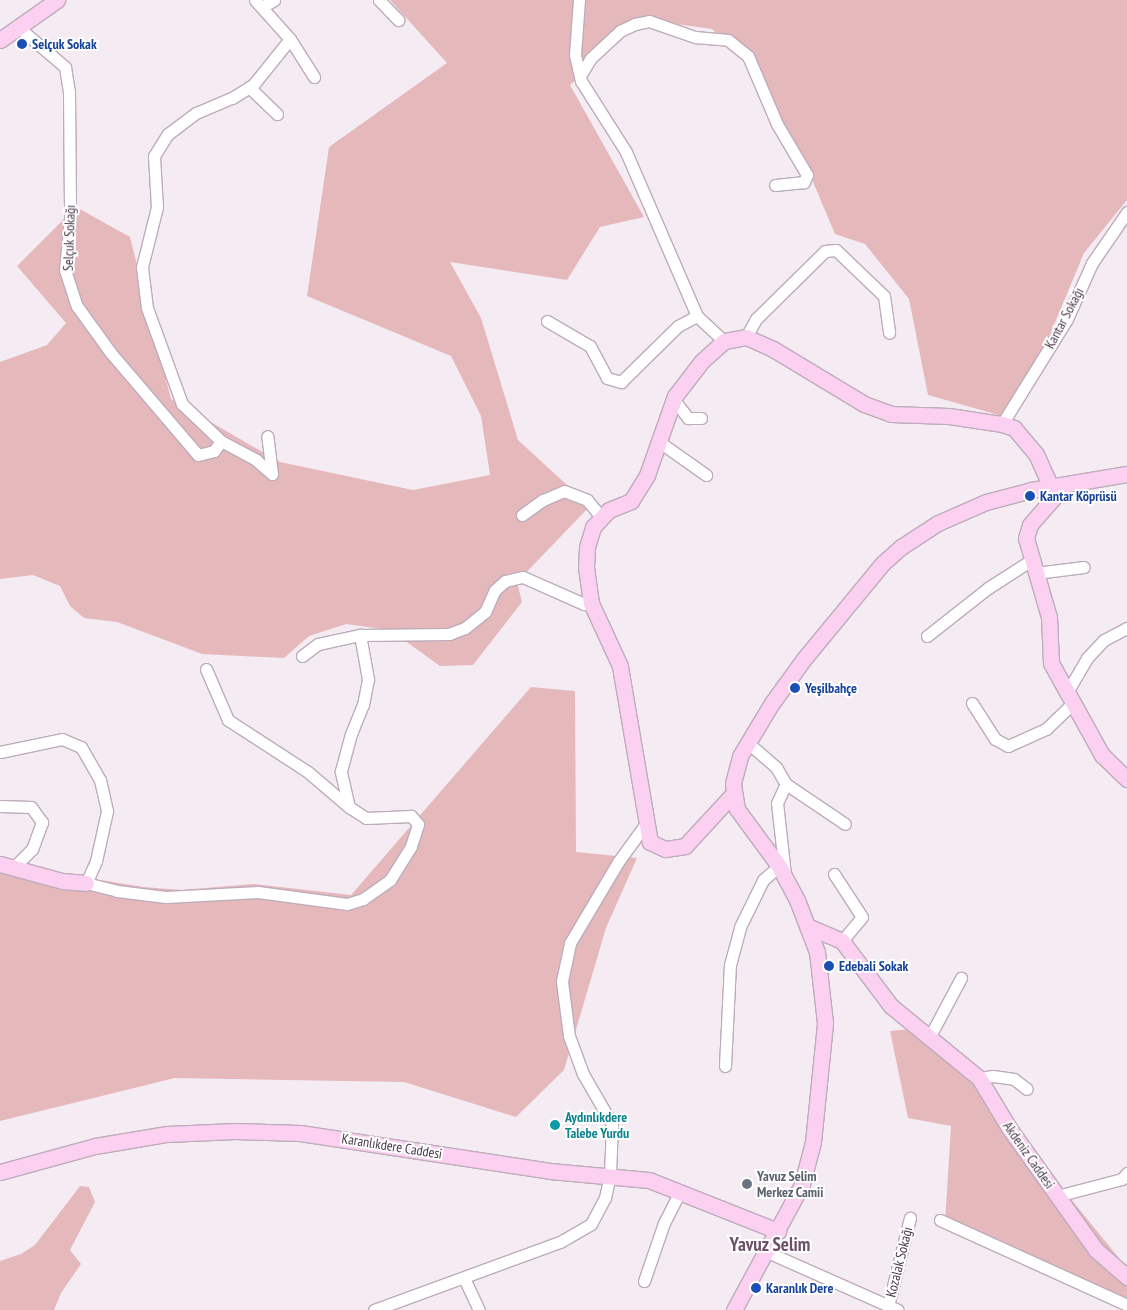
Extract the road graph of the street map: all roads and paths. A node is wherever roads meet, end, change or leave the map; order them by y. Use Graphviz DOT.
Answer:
graph roads {
  1 [pos="57,0"];
  2 [pos="274,0"];
  3 [pos="379,0"];
  4 [pos="579,0"];
  5 [pos="258,4"];
  6 [pos="398,20"];
  7 [pos="18,27"];
  8 [pos="290,39"];
  9 [pos="0,40"];
  10 [pos="314,76"];
  11 [pos="580,76"];
  12 [pos="249,87"];
  13 [pos="277,114"];
  14 [pos="775,185"];
  15 [pos="1127,212"];
  16 [pos="697,316"];
  17 [pos="547,320"];
  18 [pos="889,333"];
  19 [pos="746,337"];
  20 [pos="724,342"];
  21 [pos="674,400"];
  22 [pos="701,418"];
  23 [pos="1002,424"];
  24 [pos="267,436"];
  25 [pos="658,441"];
  26 [pos="221,442"];
  27 [pos="1127,474"];
  28 [pos="706,475"];
  29 [pos="1053,487"];
  30 [pos="522,516"];
  31 [pos="602,518"];
  32 [pos="1033,567"];
  33 [pos="1084,567"];
  34 [pos="592,603"];
  35 [pos="1127,628"];
  36 [pos="360,635"];
  37 [pos="927,636"];
  38 [pos="302,656"];
  39 [pos="206,669"];
  40 [pos="1069,699"];
  41 [pos="972,704"];
  42 [pos="747,742"];
  43 [pos="0,752"];
  44 [pos="1127,779"];
  45 [pos="786,784"];
  46 [pos="733,794"];
  47 [pos="0,806"];
  48 [pos="349,807"];
  49 [pos="845,824"];
  50 [pos="645,825"];
  51 [pos="6,866"];
  52 [pos="782,872"];
  53 [pos="834,874"];
  54 [pos="86,883"];
  55 [pos="807,926"];
  56 [pos="842,941"];
  57 [pos="961,978"];
  58 [pos="930,1036"];
  59 [pos="725,1066"];
  60 [pos="979,1078"];
  61 [pos="1027,1089"];
  62 [pos="0,1172"];
  63 [pos="1127,1173"];
  64 [pos="610,1174"];
  65 [pos="680,1192"];
  66 [pos="1058,1196"];
  67 [pos="910,1218"];
  68 [pos="940,1220"];
  69 [pos="778,1231"];
  70 [pos="765,1250"];
  71 [pos="1125,1272"];
  72 [pos="464,1278"];
  73 [pos="644,1281"];
  74 [pos="1127,1305"];
  75 [pos="893,1308"];
  76 [pos="374,1310"];
  77 [pos="480,1310"];
  78 [pos="734,1310"];
  1 -- 7 [label="street"];
  2 -- 5 [label="street"];
  3 -- 6 [label="street"];
  4 -- 11 [label="street"];
  5 -- 8 [label="street"];
  7 -- 9 [label="street"];
  7 -- 26 [label="street, Selçuk Sokağı"];
  8 -- 10 [label="street"];
  8 -- 12 [label="street"];
  11 -- 14 [label="street"];
  11 -- 16 [label="street"];
  12 -- 13 [label="street"];
  12 -- 26 [label="street"];
  15 -- 23 [label="street, Kantar Sokağı"];
  16 -- 17 [label="street"];
  16 -- 20 [label="street"];
  18 -- 19 [label="street"];
  19 -- 20 [label="street"];
  19 -- 23 [label="street"];
  20 -- 21 [label="street"];
  21 -- 22 [label="street"];
  21 -- 25 [label="street"];
  23 -- 29 [label="street"];
  24 -- 26 [label="street"];
  25 -- 28 [label="street"];
  25 -- 31 [label="street"];
  27 -- 29 [label="street"];
  29 -- 32 [label="street"];
  29 -- 42 [label="street"];
  30 -- 31 [label="street"];
  31 -- 34 [label="street"];
  32 -- 33 [label="street"];
  32 -- 37 [label="street"];
  32 -- 40 [label="street"];
  34 -- 36 [label="street"];
  34 -- 50 [label="street"];
  35 -- 40 [label="street"];
  36 -- 38 [label="street"];
  36 -- 48 [label="street"];
  39 -- 48 [label="street"];
  40 -- 41 [label="street"];
  40 -- 44 [label="street"];
  42 -- 45 [label="street"];
  42 -- 46 [label="street"];
  43 -- 54 [label="street"];
  45 -- 49 [label="street"];
  45 -- 52 [label="street"];
  46 -- 50 [label="street"];
  46 -- 52 [label="street"];
  47 -- 51 [label="street"];
  48 -- 54 [label="street"];
  50 -- 64 [label="street"];
  51 -- 54 [label="street"];
  52 -- 55 [label="street"];
  52 -- 59 [label="street"];
  53 -- 56 [label="street"];
  55 -- 56 [label="street"];
  55 -- 69 [label="street"];
  56 -- 58 [label="street, Akdeniz Caddesi"];
  57 -- 58 [label="street"];
  58 -- 60 [label="street, Akdeniz Caddesi"];
  60 -- 61 [label="street"];
  60 -- 66 [label="street, Akdeniz Caddesi"];
  62 -- 64 [label="street, Karanlıkdere Caddesi"];
  63 -- 66 [label="street"];
  64 -- 65 [label="street, Karanlıkdere Caddesi"];
  64 -- 72 [label="street"];
  65 -- 69 [label="street, Karanlıkdere Caddesi"];
  65 -- 73 [label="street"];
  66 -- 71 [label="street, Akdeniz Caddesi"];
  67 -- 75 [label="street, Kozalak Sokağı"];
  68 -- 74 [label="street"];
  69 -- 70 [label="street"];
  70 -- 75 [label="street, Kozalak Sokağı"];
  70 -- 78 [label="street"];
  72 -- 76 [label="street"];
  72 -- 77 [label="street"];
}
